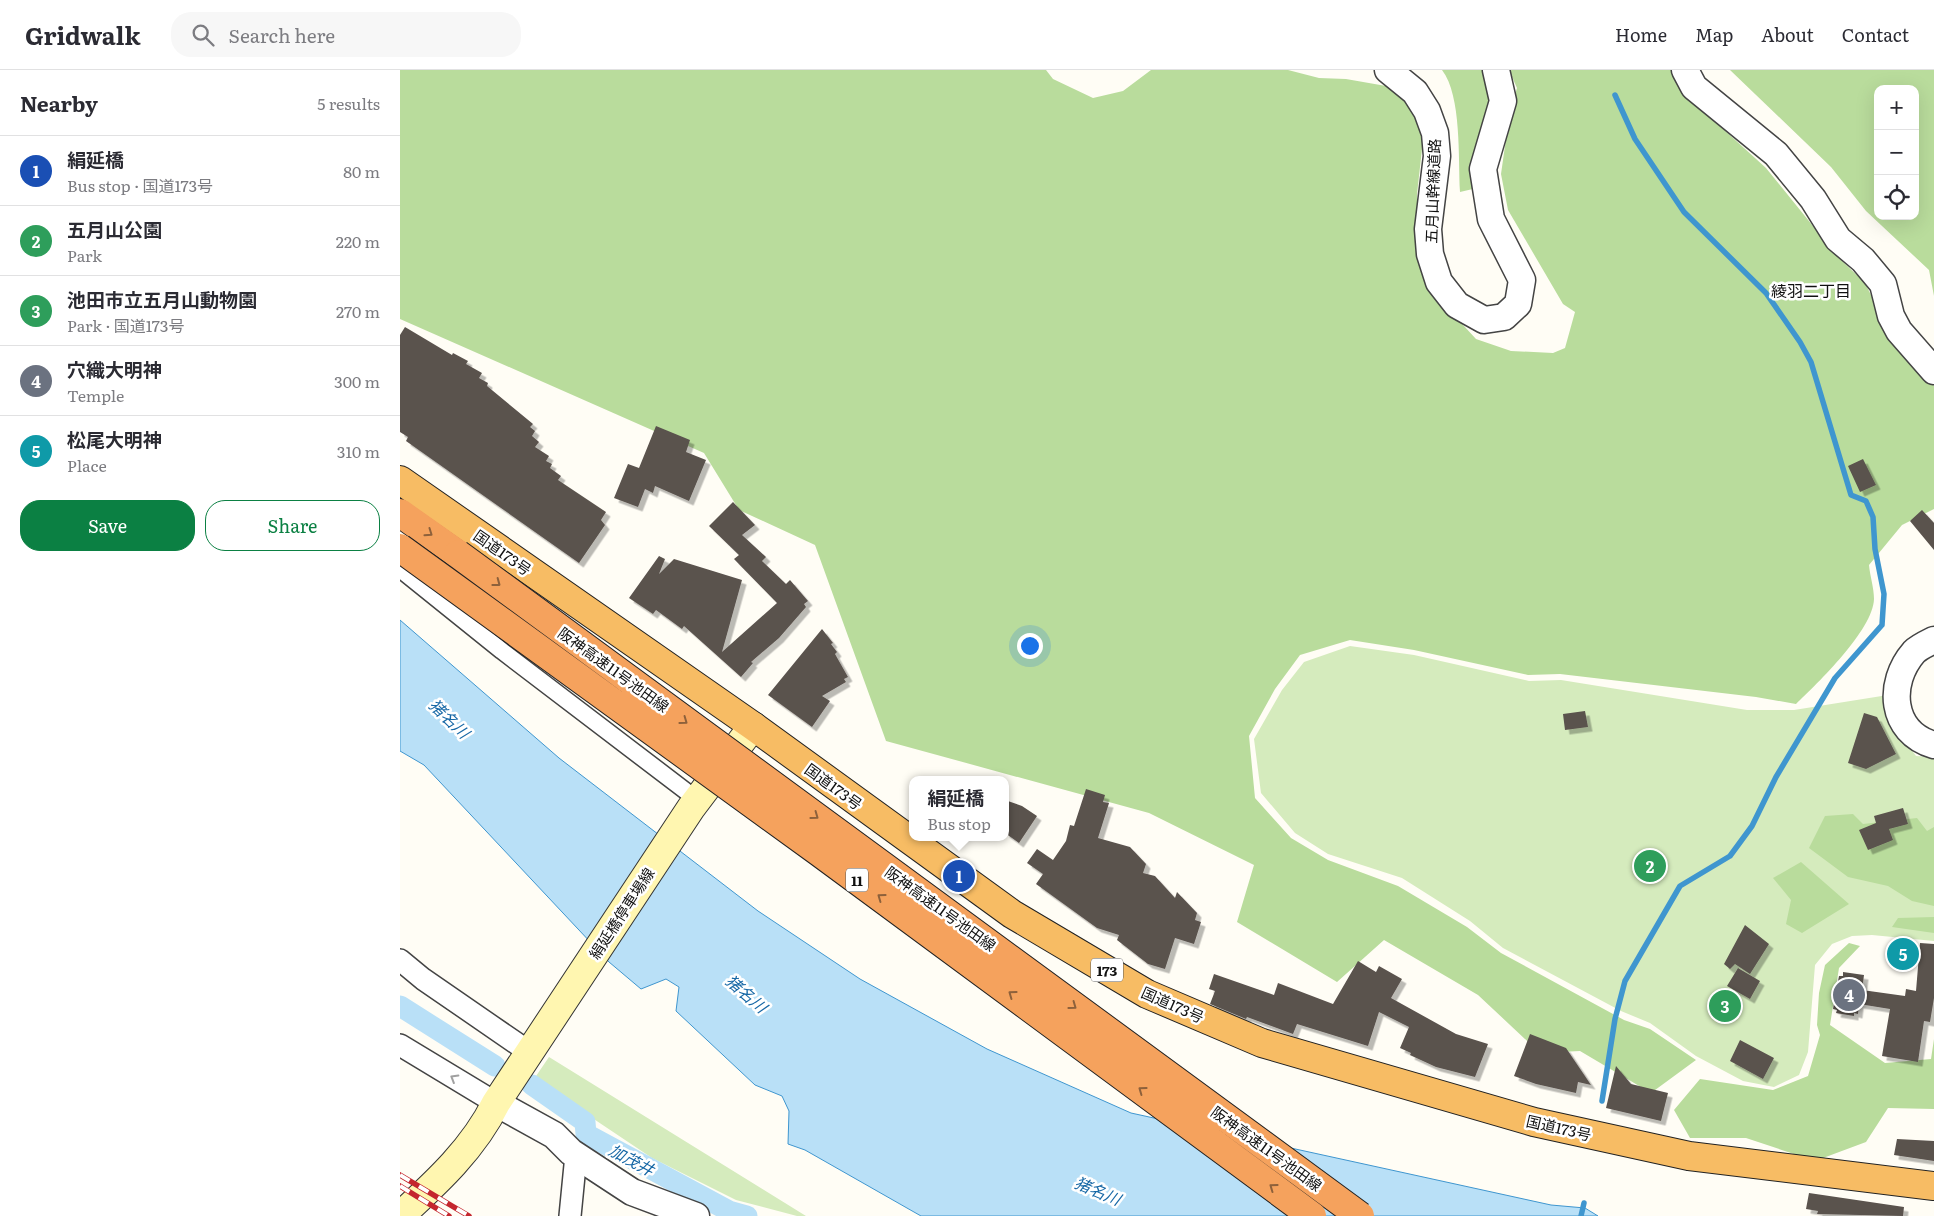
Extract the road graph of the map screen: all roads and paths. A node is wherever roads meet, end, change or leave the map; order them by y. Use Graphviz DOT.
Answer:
graph roads {
  1 [pos="1388,70"];
  2 [pos="1496,70"];
  3 [pos="1685,70"];
  4 [pos="1934,371"];
  5 [pos="400,480"];
  6 [pos="400,513"];
  7 [pos="400,548"];
  8 [pos="400,569"];
  9 [pos="1934,640"];
  10 [pos="753,726"];
  11 [pos="1934,745"];
  12 [pos="689,800"];
  13 [pos="909,839"];
  14 [pos="911,841"];
  15 [pos="400,960"];
  16 [pos="400,1046"];
  17 [pos="529,1052"];
  18 [pos="496,1103"];
  19 [pos="576,1156"];
  20 [pos="1934,1186"];
  21 [pos="400,1196"];
  22 [pos="400,1216"];
  23 [pos="570,1216"];
  24 [pos="696,1216"];
  25 [pos="1312,1216"];
  26 [pos="1360,1216"];
  1 -- 2 [label="street, 五月山幹線道路"];
  3 -- 4 [label="street"];
  5 -- 10 [label="highway, 国道173号 / 173"];
  6 -- 26 [label="highway, 阪神高速11号池田線 / 11, one-way, bridge"];
  25 -- 7 [label="highway, 阪神高速11号池田線 / 11, one-way, bridge"];
  8 -- 12 [label="street"];
  9 -- 11 [label="street"];
  10 -- 12 [label="main road, 絹延橋停車場線"];
  10 -- 13 [label="highway, 国道173号 / 173"];
  12 -- 17 [label="main road, 絹延橋停車場線"];
  14 -- 20 [label="highway, 国道173号 / 173"];
  15 -- 17 [label="street"];
  18 -- 16 [label="street, one-way"];
  17 -- 18 [label="main road, 絹延橋停車場線"];
  18 -- 19 [label="street"];
  18 -- 21 [label="main road, 絹延橋停車場線"];
  18 -- 22 [label="main road, 絹延橋停車場線"];
  19 -- 23 [label="street"];
  19 -- 24 [label="street"];
}
